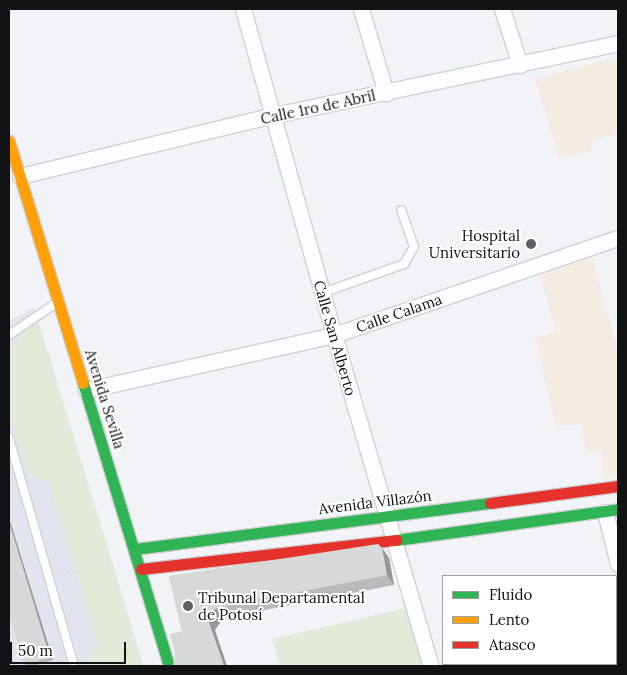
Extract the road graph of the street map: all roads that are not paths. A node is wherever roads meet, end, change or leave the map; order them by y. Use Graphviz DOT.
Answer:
graph roads {
  1 [pos="243,9"];
  2 [pos="361,9"];
  3 [pos="502,9"];
  4 [pos="618,43"];
  5 [pos="520,65"];
  6 [pos="386,93"];
  7 [pos="274,116"];
  8 [pos="9,141"];
  9 [pos="20,176"];
  10 [pos="401,210"];
  11 [pos="618,238"];
  12 [pos="322,293"];
  13 [pos="59,302"];
  14 [pos="9,335"];
  15 [pos="334,335"];
  16 [pos="86,390"];
  17 [pos="9,438"];
  18 [pos="618,486"];
  19 [pos="612,511"];
  20 [pos="388,515"];
  21 [pos="395,540"];
  22 [pos="135,549"];
  23 [pos="618,564"];
  24 [pos="141,570"];
  25 [pos="74,666"];
  26 [pos="169,666"];
  27 [pos="431,666"];
  1 -- 7 [label="street, Calle San Alberto"];
  2 -- 6 [label="street"];
  3 -- 5 [label="street"];
  4 -- 5 [label="street, Calle 1ro de Abril"];
  5 -- 6 [label="street, Calle 1ro de Abril"];
  6 -- 7 [label="street, Calle 1ro de Abril"];
  7 -- 9 [label="street, Calle 1ro de Abril"];
  7 -- 12 [label="street, Calle San Alberto"];
  8 -- 9 [label="main road, Avenida Sevilla"];
  9 -- 13 [label="main road, Avenida Sevilla"];
  10 -- 12 [label="lane"];
  11 -- 15 [label="street, Calle Calama"];
  12 -- 15 [label="street, Calle San Alberto"];
  13 -- 14 [label="lane"];
  13 -- 16 [label="main road, Avenida Sevilla"];
  15 -- 16 [label="street, Calle Calama"];
  15 -- 20 [label="street, Calle San Alberto"];
  16 -- 22 [label="main road, Avenida Sevilla"];
  17 -- 25 [label="lane"];
  18 -- 20 [label="main road, Avenida Villazón"];
  19 -- 21 [label="main road"];
  19 -- 23 [label="street"];
  20 -- 21 [label="street, Calle San Alberto"];
  20 -- 22 [label="main road, Avenida Villazón"];
  21 -- 24 [label="main road"];
  21 -- 27 [label="street, Calle San Alberto"];
  22 -- 24 [label="main road, Avenida Sevilla"];
  24 -- 26 [label="main road, Avenida Sevilla"];
}
